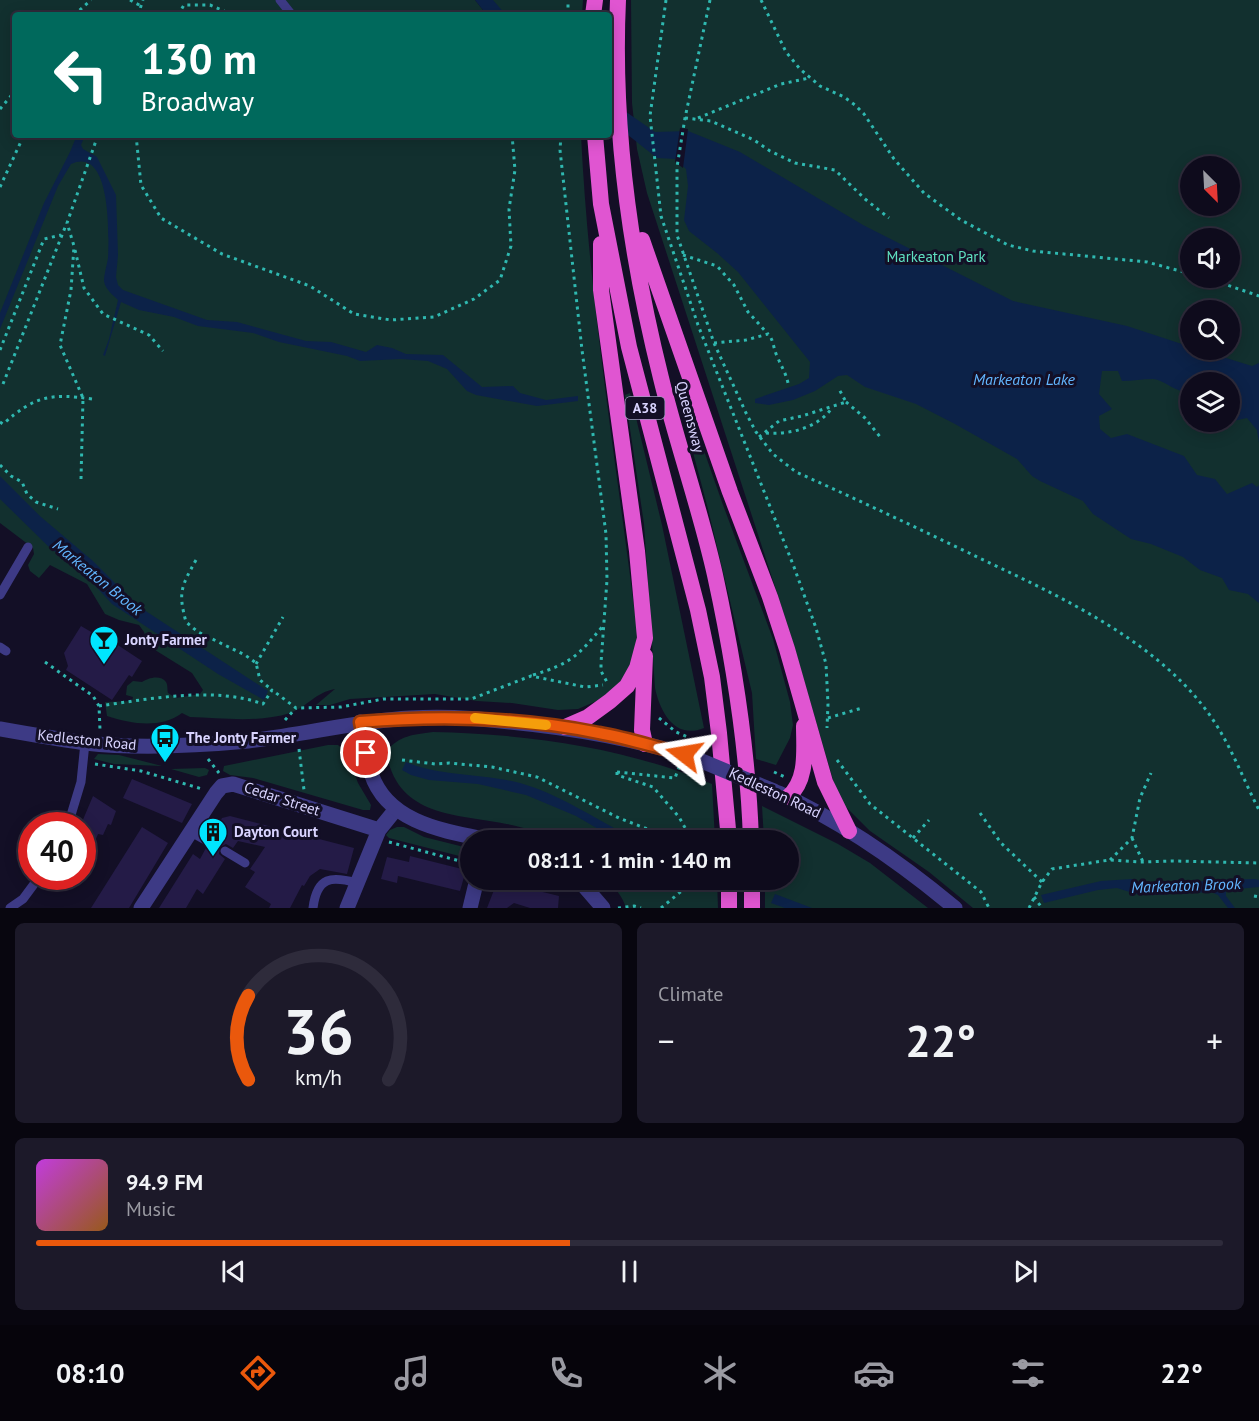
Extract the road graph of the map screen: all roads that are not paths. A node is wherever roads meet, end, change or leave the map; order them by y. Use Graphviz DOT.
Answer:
graph roads {
  1 [pos="280,0"];
  2 [pos="618,0"];
  3 [pos="290,12"];
  4 [pos="595,138"];
  5 [pos="626,200"];
  6 [pos="601,204"];
  7 [pos="28,547"];
  8 [pos="0,595"];
  9 [pos="645,638"];
  10 [pos="803,710"];
  11 [pos="360,722"];
  12 [pos="565,727"];
  13 [pos="0,729"];
  14 [pos="85,743"];
  15 [pos="645,744"];
  16 [pos="781,794"];
  17 [pos="396,809"];
  18 [pos="72,812"];
  19 [pos="728,830"];
  20 [pos="750,830"];
  21 [pos="849,831"];
  22 [pos="191,832"];
  23 [pos="378,834"];
  24 [pos="460,834"];
  25 [pos="209,842"];
  26 [pos="225,851"];
  27 [pos="245,862"];
  28 [pos="357,884"];
  29 [pos="29,890"];
  30 [pos="474,890"];
  31 [pos="588,890"];
  32 [pos="729,890"];
  33 [pos="752,890"];
  34 [pos="10,908"];
  35 [pos="141,908"];
  36 [pos="313,908"];
  37 [pos="347,908"];
  38 [pos="470,908"];
  39 [pos="603,908"];
  40 [pos="729,908"];
  41 [pos="752,908"];
  42 [pos="955,908"];
  1 -- 3 [label="lane"];
  2 -- 5 [label="highway, Queensway / A38"];
  4 -- 6 [label="highway, A38"];
  5 -- 10 [label="highway"];
  5 -- 20 [label="highway, Queensway / A38"];
  6 -- 9 [label="highway"];
  6 -- 19 [label="highway, A38"];
  7 -- 8 [label="lane"];
  9 -- 12 [label="highway"];
  9 -- 15 [label="highway"];
  10 -- 16 [label="highway"];
  10 -- 21 [label="highway"];
  11 -- 12 [label="street, Kedleston Road"];
  11 -- 14 [label="street, Kedleston Road"];
  11 -- 17 [label="street"];
  12 -- 15 [label="street, Kedleston Road"];
  13 -- 14 [label="street, Kedleston Road"];
  14 -- 18 [label="lane"];
  15 -- 16 [label="street, Kedleston Road, bridge"];
  16 -- 21 [label="street, Kedleston Road"];
  17 -- 23 [label="street"];
  17 -- 24 [label="street"];
  21 -- 42 [label="street, Kedleston Road"];
  22 -- 23 [label="street, Cedar Street"];
  22 -- 25 [label="lane"];
  22 -- 35 [label="street"];
  23 -- 28 [label="street"];
  26 -- 27 [label="lane"];
  28 -- 36 [label="lane"];
  28 -- 37 [label="street"];
  29 -- 34 [label="lane"];
  30 -- 38 [label="street"];
  31 -- 39 [label="street"];
  32 -- 40 [label="highway"];
  33 -- 41 [label="highway"];
}
